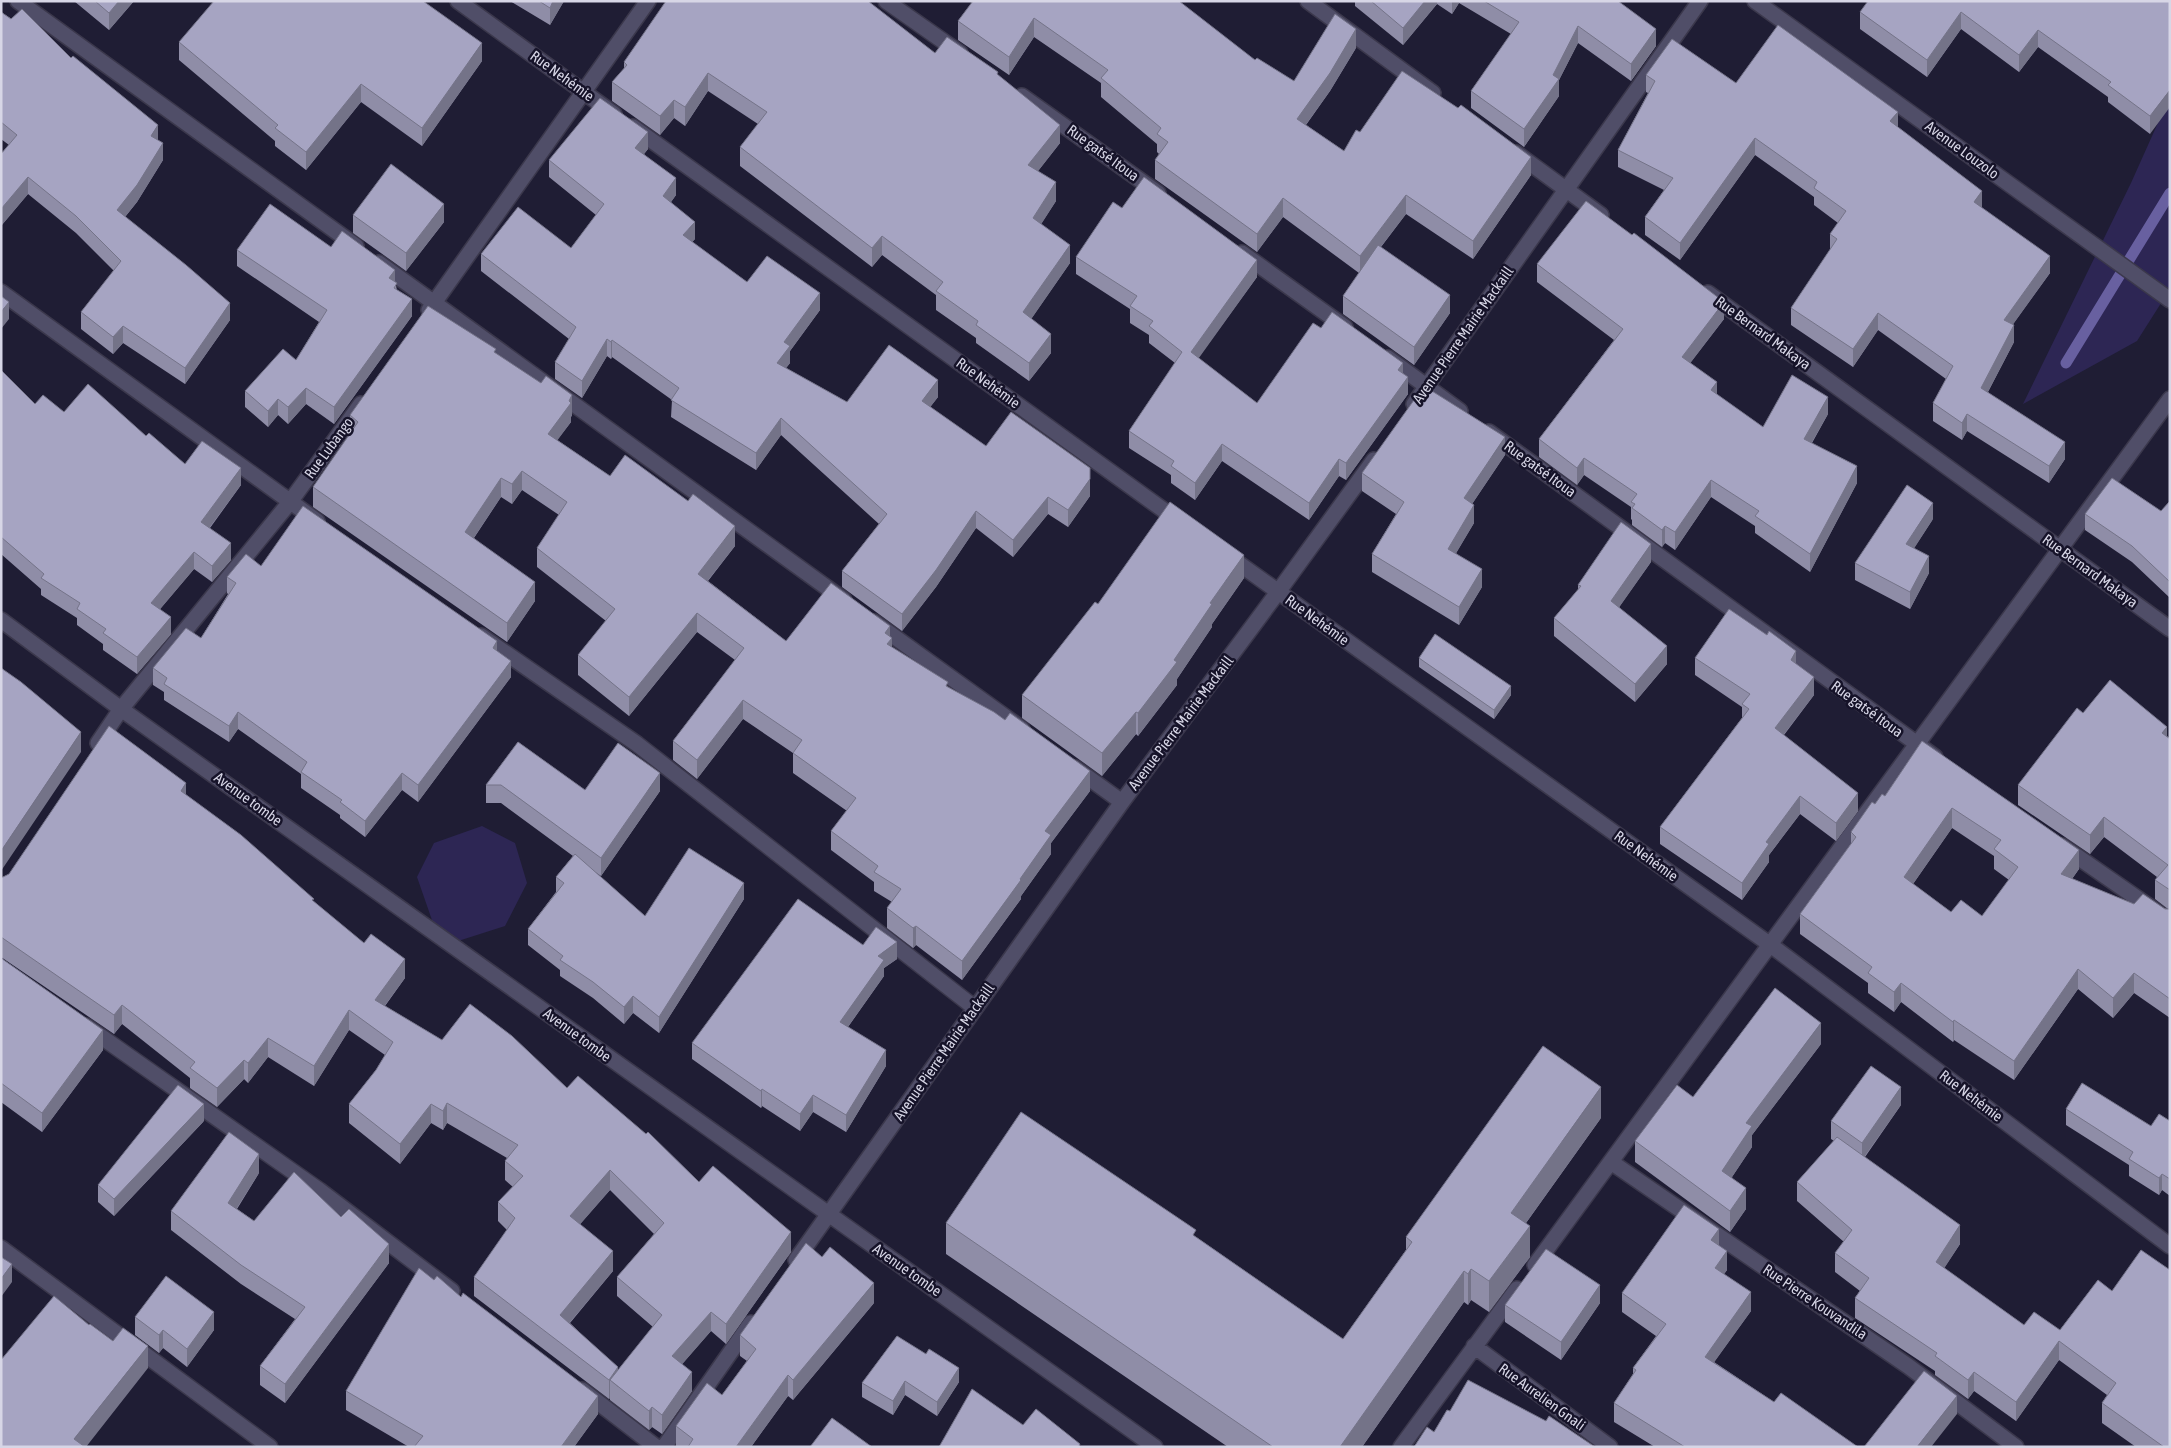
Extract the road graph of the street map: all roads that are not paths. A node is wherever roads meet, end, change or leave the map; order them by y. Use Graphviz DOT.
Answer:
graph roads {
  1 [pos="18,1"];
  2 [pos="458,1"];
  3 [pos="648,1"];
  4 [pos="886,1"];
  5 [pos="1308,1"];
  6 [pos="1700,1"];
  7 [pos="1755,1"];
  8 [pos="974,62"];
  9 [pos="1006,85"];
  10 [pos="583,91"];
  11 [pos="1449,104"];
  12 [pos="1504,144"];
  13 [pos="1566,190"];
  14 [pos="1167,200"];
  15 [pos="1614,225"];
  16 [pos="1232,246"];
  17 [pos="1694,282"];
  18 [pos="1,292"];
  19 [pos="2170,300"];
  20 [pos="434,303"];
  21 [pos="422,319"];
  22 [pos="1354,334"];
  23 [pos="1378,351"];
  24 [pos="1427,386"];
  25 [pos="371,391"];
  26 [pos="2170,399"];
  27 [pos="1404,418"];
  28 [pos="1381,450"];
  29 [pos="290,502"];
  30 [pos="1190,528"];
  31 [pos="330,530"];
  32 [pos="1214,546"];
  33 [pos="2060,549"];
  34 [pos="1278,592"];
  35 [pos="1,620"];
  36 [pos="468,626"];
  37 [pos="2170,629"];
  38 [pos="122,708"];
  39 [pos="1034,738"];
  40 [pos="1916,744"];
  41 [pos="89,758"];
  42 [pos="1066,762"];
  43 [pos="1949,767"];
  44 [pos="1122,802"];
  45 [pos="2047,836"];
  46 [pos="2170,921"];
  47 [pos="1772,946"];
  48 [pos="975,1008"];
  49 [pos="74,1018"];
  50 [pos="1611,1162"];
  51 [pos="828,1215"];
  52 [pos="2170,1246"];
  53 [pos="1,1248"];
  54 [pos="789,1271"];
  55 [pos="460,1297"];
  56 [pos="760,1311"];
  57 [pos="1474,1346"];
  58 [pos="570,1381"];
  59 [pos="270,1447"];
  60 [pos="656,1447"];
  61 [pos="664,1447"];
  62 [pos="1155,1447"];
  63 [pos="1401,1447"];
  64 [pos="1610,1447"];
  65 [pos="2016,1447"];
  1 -- 20 [label="street"];
  2 -- 10 [label="street, Rue Nehémie"];
  3 -- 10 [label="street"];
  4 -- 8 [label="street"];
  5 -- 11 [label="street"];
  6 -- 13 [label="street, Avenue Pierre Mairie Mackaill"];
  7 -- 19 [label="street, Avenue Louzolo"];
  9 -- 14 [label="street, Rue gatsé Itoua"];
  10 -- 20 [label="street"];
  10 -- 30 [label="street, Rue Nehémie"];
  12 -- 13 [label="street"];
  13 -- 15 [label="street"];
  13 -- 24 [label="street, Avenue Pierre Mairie Mackaill"];
  16 -- 22 [label="street"];
  17 -- 33 [label="street, Rue Bernard Makaya"];
  18 -- 29 [label="street"];
  20 -- 21 [label="street"];
  20 -- 39 [label="street"];
  23 -- 24 [label="street, Rue gatsé Itoua"];
  24 -- 27 [label="street, Avenue Pierre Mairie Mackaill"];
  24 -- 40 [label="street, Rue gatsé Itoua"];
  25 -- 29 [label="street, Rue Lubango"];
  26 -- 33 [label="street"];
  28 -- 34 [label="street, Avenue Pierre Mairie Mackaill"];
  29 -- 31 [label="street"];
  29 -- 38 [label="street, Rue Lubango"];
  32 -- 34 [label="street, Rue Nehémie"];
  33 -- 37 [label="street, Rue Bernard Makaya"];
  33 -- 40 [label="street"];
  34 -- 44 [label="street, Avenue Pierre Mairie Mackaill"];
  34 -- 47 [label="street, Rue Nehémie"];
  35 -- 38 [label="street, Avenue tombe"];
  36 -- 48 [label="street"];
  38 -- 41 [label="street, Rue Lubango"];
  38 -- 51 [label="street, Avenue tombe"];
  40 -- 43 [label="street, Rue gatsé Itoua"];
  40 -- 47 [label="street"];
  42 -- 44 [label="street"];
  44 -- 48 [label="street, Avenue Pierre Mairie Mackaill"];
  45 -- 46 [label="street"];
  47 -- 50 [label="street"];
  47 -- 52 [label="street, Rue Nehémie"];
  48 -- 51 [label="street, Avenue Pierre Mairie Mackaill"];
  49 -- 55 [label="street"];
  50 -- 57 [label="street"];
  50 -- 65 [label="street, Rue Pierre Kouvandila"];
  51 -- 54 [label="street, Avenue Pierre Mairie Mackaill"];
  51 -- 62 [label="street, Avenue tombe"];
  53 -- 59 [label="street"];
  56 -- 61 [label="street"];
  57 -- 63 [label="street"];
  57 -- 64 [label="street, Rue Aurelien Gnali"];
  58 -- 60 [label="street"];
}
